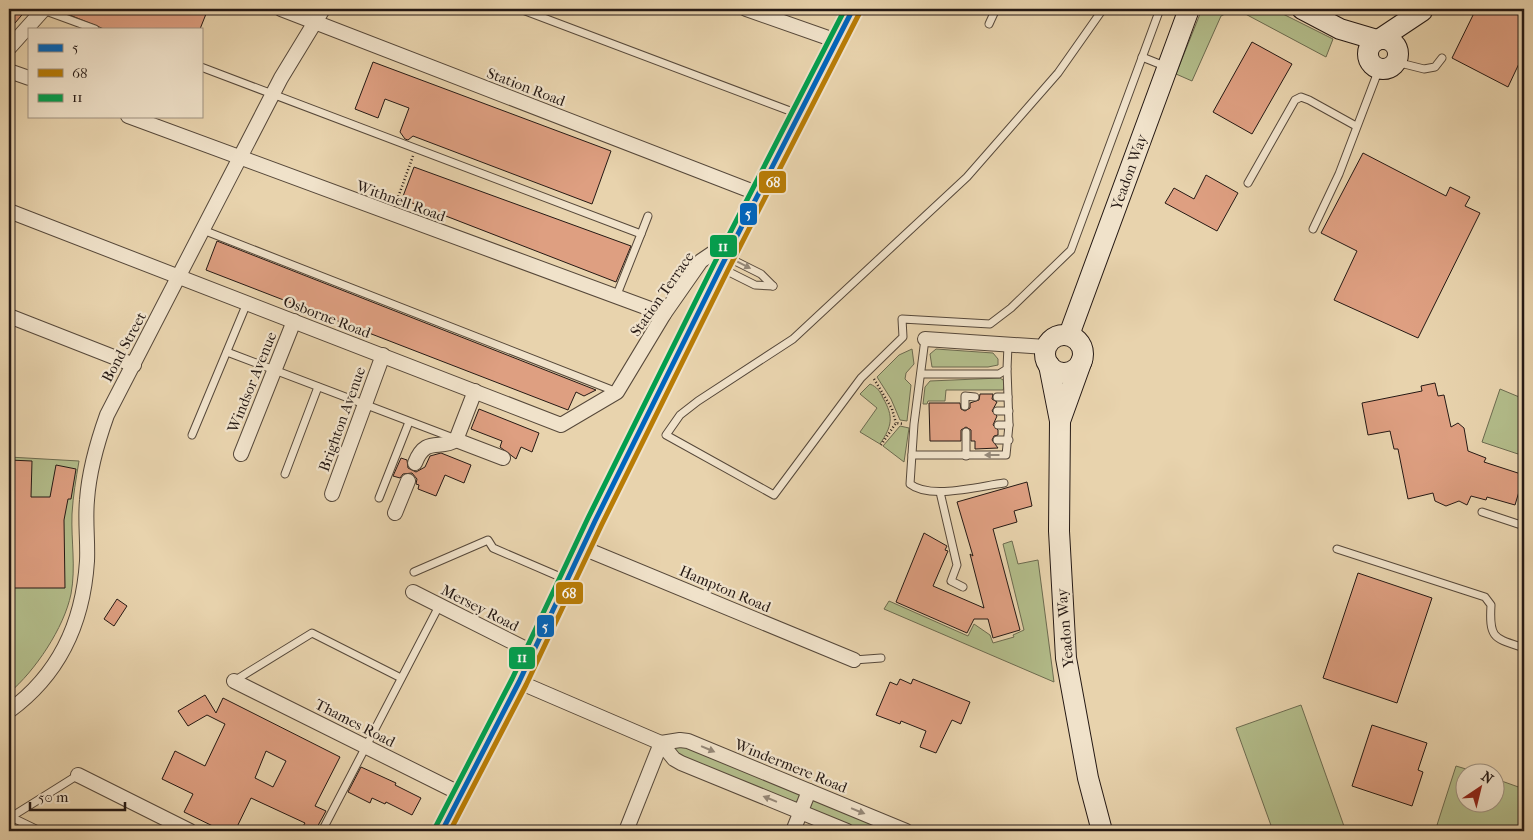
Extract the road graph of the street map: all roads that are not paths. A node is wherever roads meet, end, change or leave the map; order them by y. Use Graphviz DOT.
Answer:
graph roads {
  1 [pos="43,9"];
  2 [pos="281,9"];
  3 [pos="323,9"];
  4 [pos="520,9"];
  5 [pos="746,9"];
  6 [pos="853,9"];
  7 [pos="989,9"];
  8 [pos="1103,9"];
  9 [pos="1160,9"];
  10 [pos="1189,9"];
  11 [pos="1302,9"];
  12 [pos="1423,10"];
  13 [pos="315,22"];
  14 [pos="989,24"];
  15 [pos="92,28"];
  16 [pos="1340,29"];
  17 [pos="1378,40"];
  18 [pos="837,41"];
  19 [pos="9,48"];
  20 [pos="1142,57"];
  21 [pos="1442,58"];
  22 [pos="1385,60"];
  23 [pos="202,67"];
  24 [pos="1168,67"];
  25 [pos="9,71"];
  26 [pos="28,78"];
  27 [pos="273,93"];
  28 [pos="798,114"];
  29 [pos="133,118"];
  30 [pos="1356,126"];
  31 [pos="238,159"];
  32 [pos="1248,183"];
  33 [pos="759,194"];
  34 [pos="9,211"];
  35 [pos="648,216"];
  36 [pos="203,230"];
  37 [pos="1313,230"];
  38 [pos="641,234"];
  39 [pos="737,236"];
  40 [pos="723,262"];
  41 [pos="180,277"];
  42 [pos="616,297"];
  43 [pos="247,303"];
  44 [pos="664,314"];
  45 [pos="9,316"];
  46 [pos="294,321"];
  47 [pos="1069,335"];
  48 [pos="924,339"];
  49 [pos="1008,345"];
  50 [pos="227,352"];
  51 [pos="383,356"];
  52 [pos="1047,356"];
  53 [pos="1083,359"];
  54 [pos="134,365"];
  55 [pos="1007,369"];
  56 [pos="274,370"];
  57 [pos="921,374"];
  58 [pos="318,387"];
  59 [pos="621,387"];
  60 [pos="476,391"];
  61 [pos="974,396"];
  62 [pos="997,397"];
  63 [pos="1008,397"];
  64 [pos="364,405"];
  65 [pos="966,406"];
  66 [pos="997,411"];
  67 [pos="1009,411"];
  68 [pos="1060,421"];
  69 [pos="409,422"];
  70 [pos="998,425"];
  71 [pos="1009,425"];
  72 [pos="192,435"];
  73 [pos="975,439"];
  74 [pos="456,440"];
  75 [pos="997,440"];
  76 [pos="1009,440"];
  77 [pos="241,454"];
  78 [pos="912,455"];
  79 [pos="966,456"];
  80 [pos="503,458"];
  81 [pos="415,463"];
  82 [pos="286,474"];
  83 [pos="408,482"];
  84 [pos="1004,482"];
  85 [pos="940,492"];
  86 [pos="332,494"];
  87 [pos="379,498"];
  88 [pos="1482,512"];
  89 [pos="395,514"];
  90 [pos="1524,526"];
  91 [pos="583,548"];
  92 [pos="1337,549"];
  93 [pos="414,572"];
  94 [pos="567,580"];
  95 [pos="963,587"];
  96 [pos="413,592"];
  97 [pos="439,606"];
  98 [pos="1524,648"];
  99 [pos="534,653"];
  100 [pos="881,658"];
  101 [pos="854,660"];
  102 [pos="401,678"];
  103 [pos="234,681"];
  104 [pos="519,682"];
  105 [pos="9,711"];
  106 [pos="661,743"];
  107 [pos="365,747"];
  108 [pos="78,774"];
  109 [pos="809,791"];
  110 [pos="461,794"];
  111 [pos="801,812"];
  112 [pos="40,831"];
  113 [pos="190,831"];
  114 [pos="322,831"];
  115 [pos="442,831"];
  116 [pos="626,831"];
  117 [pos="793,831"];
  118 [pos="847,831"];
  119 [pos="906,831"];
  120 [pos="1102,831"];
  1 -- 15 [label="lane"];
  1 -- 19 [label="street"];
  2 -- 13 [label="street, Station Road"];
  3 -- 13 [label="street, Bond Street"];
  4 -- 28 [label="lane"];
  5 -- 18 [label="street"];
  6 -- 18 [label="street"];
  7 -- 14 [label="lane"];
  8 -- 20 [label="lane"];
  9 -- 20 [label="lane"];
  10 -- 24 [label="street, Yeadon Way"];
  11 -- 16 [label="street"];
  12 -- 17 [label="street"];
  12 -- 22 [label="street"];
  13 -- 27 [label="street, Bond Street"];
  13 -- 33 [label="street, Station Road"];
  16 -- 17 [label="street"];
  16 -- 22 [label="street"];
  17 -- 22 [label="street"];
  18 -- 28 [label="street"];
  20 -- 24 [label="lane"];
  21 -- 22 [label="lane"];
  22 -- 30 [label="lane"];
  23 -- 27 [label="lane"];
  24 -- 47 [label="street, Yeadon Way"];
  25 -- 26 [label="street"];
  27 -- 31 [label="street, Bond Street"];
  27 -- 38 [label="lane"];
  28 -- 33 [label="street"];
  29 -- 31 [label="street, Withnell Road"];
  30 -- 32 [label="lane"];
  30 -- 37 [label="lane"];
  31 -- 36 [label="street, Bond Street"];
  31 -- 42 [label="street, Withnell Road"];
  33 -- 39 [label="street"];
  34 -- 41 [label="street, Osborne Road"];
  35 -- 38 [label="lane"];
  36 -- 41 [label="street, Bond Street"];
  36 -- 59 [label="lane"];
  38 -- 42 [label="lane"];
  39 -- 40 [label="street"];
  39 -- 44 [label="street, Station Terrace"];
  40 -- 40 [label="lane, one-way"];
  40 -- 91 [label="street"];
  41 -- 43 [label="street, Osborne Road"];
  41 -- 54 [label="street, Bond Street"];
  42 -- 44 [label="street, Withnell Road"];
  43 -- 46 [label="street, Osborne Road"];
  43 -- 50 [label="lane"];
  44 -- 59 [label="street, Station Terrace"];
  45 -- 54 [label="street"];
  46 -- 51 [label="street, Osborne Road"];
  46 -- 56 [label="street, Windsor Avenue"];
  47 -- 52 [label="street"];
  47 -- 53 [label="street"];
  48 -- 49 [label="street"];
  48 -- 57 [label="lane"];
  49 -- 52 [label="street"];
  49 -- 55 [label="lane"];
  50 -- 56 [label="lane"];
  50 -- 72 [label="lane"];
  51 -- 60 [label="street, Osborne Road"];
  51 -- 64 [label="street, Brighton Avenue"];
  52 -- 53 [label="street"];
  52 -- 68 [label="street, Yeadon Way"];
  53 -- 68 [label="street, Yeadon Way"];
  54 -- 105 [label="street, Bond Street"];
  55 -- 57 [label="lane"];
  55 -- 63 [label="lane"];
  56 -- 58 [label="lane"];
  56 -- 77 [label="street, Windsor Avenue"];
  57 -- 78 [label="lane"];
  58 -- 64 [label="lane"];
  58 -- 82 [label="lane"];
  59 -- 60 [label="street, Osborne Road"];
  60 -- 74 [label="street"];
  61 -- 65 [label="lane"];
  62 -- 63 [label="lane"];
  63 -- 67 [label="lane"];
  64 -- 69 [label="lane"];
  64 -- 86 [label="street, Brighton Avenue"];
  66 -- 67 [label="lane"];
  67 -- 71 [label="lane"];
  68 -- 120 [label="street, Yeadon Way"];
  69 -- 74 [label="lane"];
  69 -- 87 [label="lane"];
  70 -- 71 [label="lane"];
  71 -- 76 [label="lane"];
  73 -- 79 [label="lane"];
  74 -- 80 [label="street"];
  74 -- 81 [label="street"];
  75 -- 76 [label="lane"];
  76 -- 79 [label="lane, one-way"];
  78 -- 79 [label="lane"];
  78 -- 85 [label="lane"];
  83 -- 89 [label="street"];
  84 -- 85 [label="lane"];
  85 -- 95 [label="lane"];
  88 -- 90 [label="lane"];
  91 -- 94 [label="street"];
  91 -- 101 [label="street, Hampton Road"];
  92 -- 98 [label="lane"];
  93 -- 94 [label="lane"];
  94 -- 99 [label="street"];
  96 -- 97 [label="street, Mersey Road"];
  97 -- 99 [label="street, Mersey Road"];
  97 -- 102 [label="lane"];
  99 -- 104 [label="street"];
  100 -- 101 [label="lane"];
  102 -- 103 [label="lane"];
  102 -- 107 [label="lane"];
  103 -- 107 [label="street, Thames Road"];
  104 -- 106 [label="street, Windermere Road"];
  104 -- 110 [label="street"];
  106 -- 109 [label="street, Windermere Road, one-way"];
  111 -- 106 [label="street, Windermere Road, one-way"];
  106 -- 116 [label="street"];
  107 -- 110 [label="street, Thames Road"];
  107 -- 114 [label="lane"];
  108 -- 112 [label="lane"];
  108 -- 113 [label="street"];
  109 -- 111 [label="street"];
  109 -- 119 [label="street, Windermere Road, one-way"];
  110 -- 115 [label="street"];
  111 -- 117 [label="street"];
  111 -- 118 [label="street, Windermere Road"];
}
